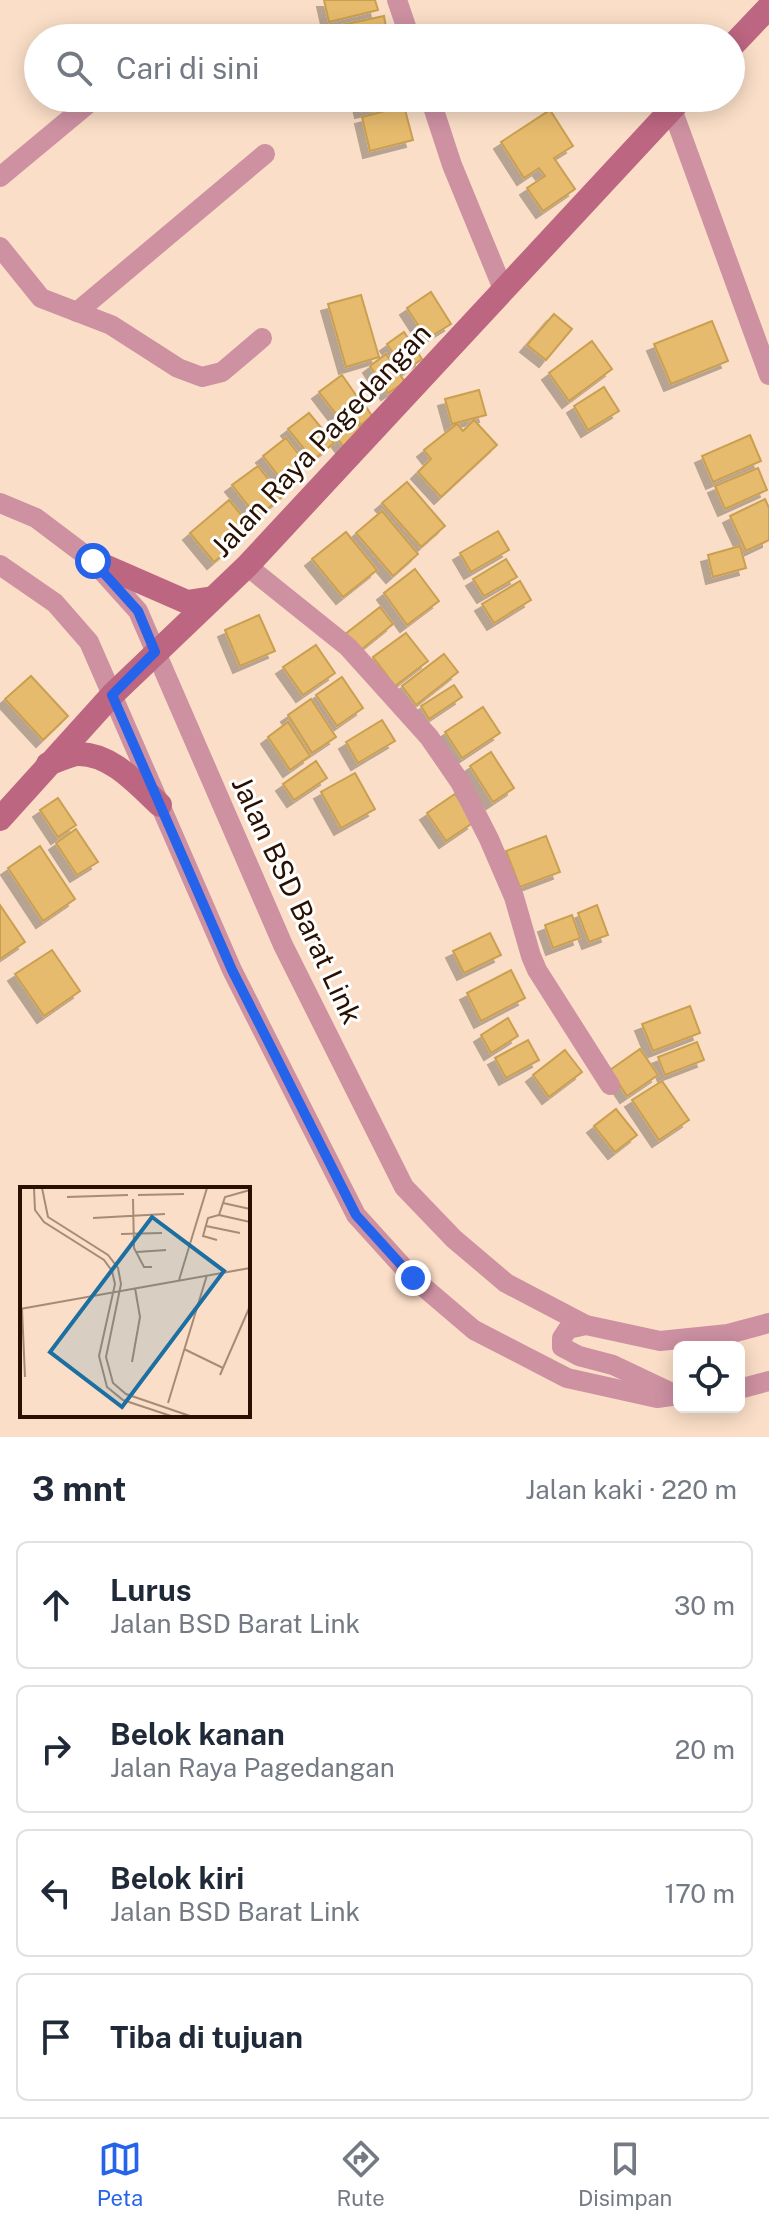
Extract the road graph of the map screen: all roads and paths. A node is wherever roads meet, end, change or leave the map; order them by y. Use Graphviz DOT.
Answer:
graph roads {
  1 [pos="397,0"];
  2 [pos="769,7"];
  3 [pos="405,24"];
  4 [pos="745,32"];
  5 [pos="78,112"];
  6 [pos="435,112"];
  7 [pos="669,112"];
  8 [pos="680,112"];
  9 [pos="265,154"];
  10 [pos="0,177"];
  11 [pos="0,247"];
  12 [pos="503,289"];
  13 [pos="77,312"];
  14 [pos="262,338"];
  15 [pos="769,375"];
  16 [pos="0,503"];
  17 [pos="93,561"];
  18 [pos="0,565"];
  19 [pos="247,566"];
  20 [pos="213,598"];
  21 [pos="155,652"];
  22 [pos="112,695"];
  23 [pos="48,764"];
  24 [pos="160,805"];
  25 [pos="0,819"];
  26 [pos="610,1085"];
  27 [pos="769,1323"];
  28 [pos="586,1325"];
  29 [pos="769,1381"];
  30 [pos="745,1387"];
  31 [pos="673,1393"];
  32 [pos="673,1396"];
  1 -- 3 [label="street"];
  2 -- 4 [label="street"];
  5 -- 10 [label="street"];
  6 -- 12 [label="street"];
  7 -- 12 [label="street, Jalan Raya Pagedangan"];
  8 -- 15 [label="street"];
  9 -- 13 [label="street"];
  11 -- 13 [label="street"];
  12 -- 19 [label="street, Jalan Raya Pagedangan"];
  13 -- 14 [label="street"];
  16 -- 17 [label="street, Jalan BSD Barat Link"];
  17 -- 20 [label="street"];
  17 -- 21 [label="street, Jalan BSD Barat Link"];
  18 -- 22 [label="street"];
  19 -- 20 [label="street, Jalan Raya Pagedangan"];
  19 -- 26 [label="street"];
  20 -- 21 [label="street, Jalan Raya Pagedangan"];
  21 -- 22 [label="street, Jalan Raya Pagedangan"];
  21 -- 28 [label="street, Jalan BSD Barat Link"];
  22 -- 23 [label="street, Jalan Raya Pagedangan"];
  22 -- 24 [label="street"];
  23 -- 24 [label="street"];
  23 -- 25 [label="street, Jalan Raya Pagedangan"];
  24 -- 32 [label="street"];
  27 -- 28 [label="street, Jalan BSD Barat Link"];
  28 -- 31 [label="street"];
  29 -- 30 [label="street"];
}
